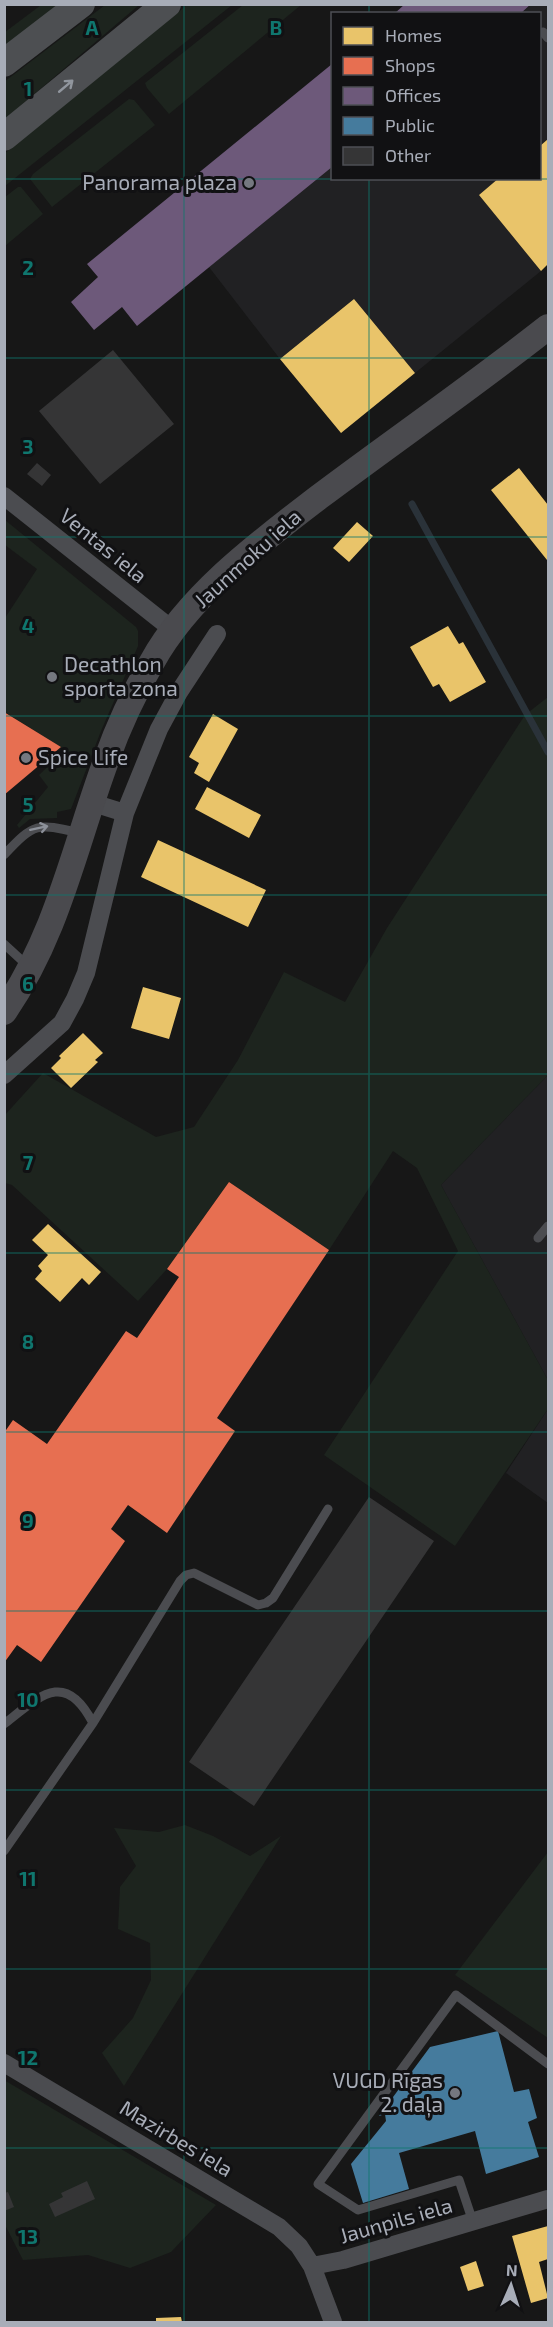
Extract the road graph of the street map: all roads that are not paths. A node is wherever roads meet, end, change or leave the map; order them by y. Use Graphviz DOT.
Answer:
graph roads {
  1 [pos="81,4"];
  2 [pos="167,4"];
  3 [pos="4,63"];
  4 [pos="4,137"];
  5 [pos="549,327"];
  6 [pos="4,496"];
  7 [pos="173,630"];
  8 [pos="217,634"];
  9 [pos="93,803"];
  10 [pos="125,813"];
  11 [pos="83,834"];
  12 [pos="4,855"];
  13 [pos="4,944"];
  14 [pos="30,969"];
  15 [pos="4,1012"];
  16 [pos="4,1075"];
  17 [pos="549,1226"];
  18 [pos="537,1238"];
  19 [pos="328,1509"];
  20 [pos="93,1723"];
  21 [pos="4,1724"];
  22 [pos="4,1851"];
  23 [pos="4,2063"];
  24 [pos="549,2064"];
  25 [pos="549,2199"];
  26 [pos="473,2223"];
  27 [pos="312,2266"];
  28 [pos="333,2322"];
  1 -- 3 [label="main road"];
  4 -- 2 [label="main road, one-way"];
  5 -- 7 [label="street, Jaunmoku iela"];
  6 -- 7 [label="street, Ventas iela"];
  7 -- 9 [label="street, Jaunmoku iela"];
  8 -- 10 [label="street, Jaunmoku iela"];
  9 -- 10 [label="street"];
  9 -- 11 [label="street, Jaunmoku iela"];
  10 -- 16 [label="street, Jaunmoku iela"];
  12 -- 11 [label="lane, one-way"];
  11 -- 14 [label="street, Jaunmoku iela"];
  13 -- 14 [label="lane"];
  14 -- 15 [label="street, Jaunmoku iela"];
  17 -- 18 [label="lane"];
  19 -- 20 [label="lane"];
  20 -- 21 [label="lane"];
  20 -- 22 [label="lane"];
  23 -- 27 [label="street, Mazirbes iela"];
  24 -- 26 [label="lane"];
  25 -- 26 [label="street, Jaunpils iela"];
  26 -- 27 [label="street, Jaunpils iela"];
  27 -- 28 [label="street"];
}
